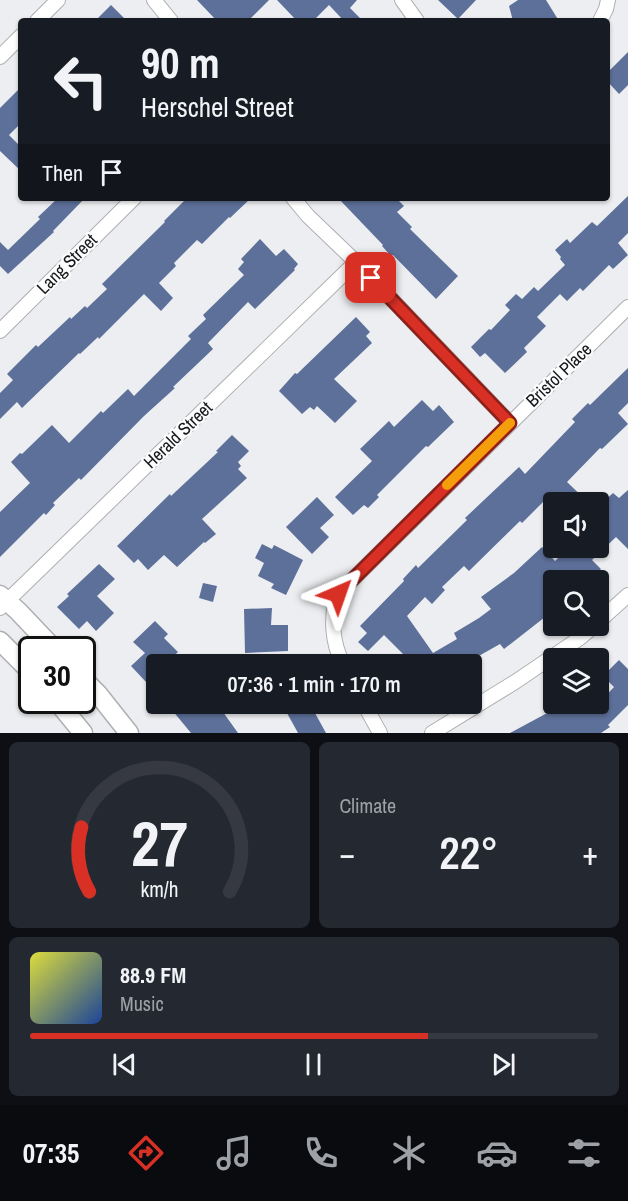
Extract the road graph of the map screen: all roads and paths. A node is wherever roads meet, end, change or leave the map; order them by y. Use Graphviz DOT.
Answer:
graph roads {
  1 [pos="58,0"];
  2 [pos="154,0"];
  3 [pos="402,0"];
  4 [pos="608,0"];
  5 [pos="40,18"];
  6 [pos="169,18"];
  7 [pos="415,18"];
  8 [pos="602,18"];
  9 [pos="18,39"];
  10 [pos="0,57"];
  11 [pos="131,201"];
  12 [pos="296,201"];
  13 [pos="356,262"];
  14 [pos="628,307"];
  15 [pos="0,331"];
  16 [pos="510,423"];
  17 [pos="628,595"];
  18 [pos="2,601"];
  19 [pos="609,612"];
  20 [pos="40,636"];
  21 [pos="582,636"];
  22 [pos="0,642"];
  23 [pos="341,654"];
  24 [pos="18,659"];
  25 [pos="96,692"];
  26 [pos="67,714"];
  27 [pos="370,714"];
  28 [pos="83,733"];
  29 [pos="129,733"];
  30 [pos="380,733"];
  31 [pos="432,733"];
  1 -- 5 [label="street"];
  2 -- 6 [label="street"];
  3 -- 7 [label="street"];
  4 -- 8 [label="street"];
  9 -- 10 [label="street"];
  11 -- 15 [label="street, Lang Street"];
  12 -- 13 [label="street"];
  13 -- 16 [label="street"];
  13 -- 18 [label="street, Herald Street"];
  14 -- 16 [label="street, Bristol Place"];
  16 -- 23 [label="street, Bristol Place"];
  17 -- 19 [label="street"];
  18 -- 20 [label="street"];
  21 -- 31 [label="street"];
  22 -- 24 [label="street"];
  25 -- 29 [label="street"];
  26 -- 28 [label="street"];
  27 -- 30 [label="street"];
}
